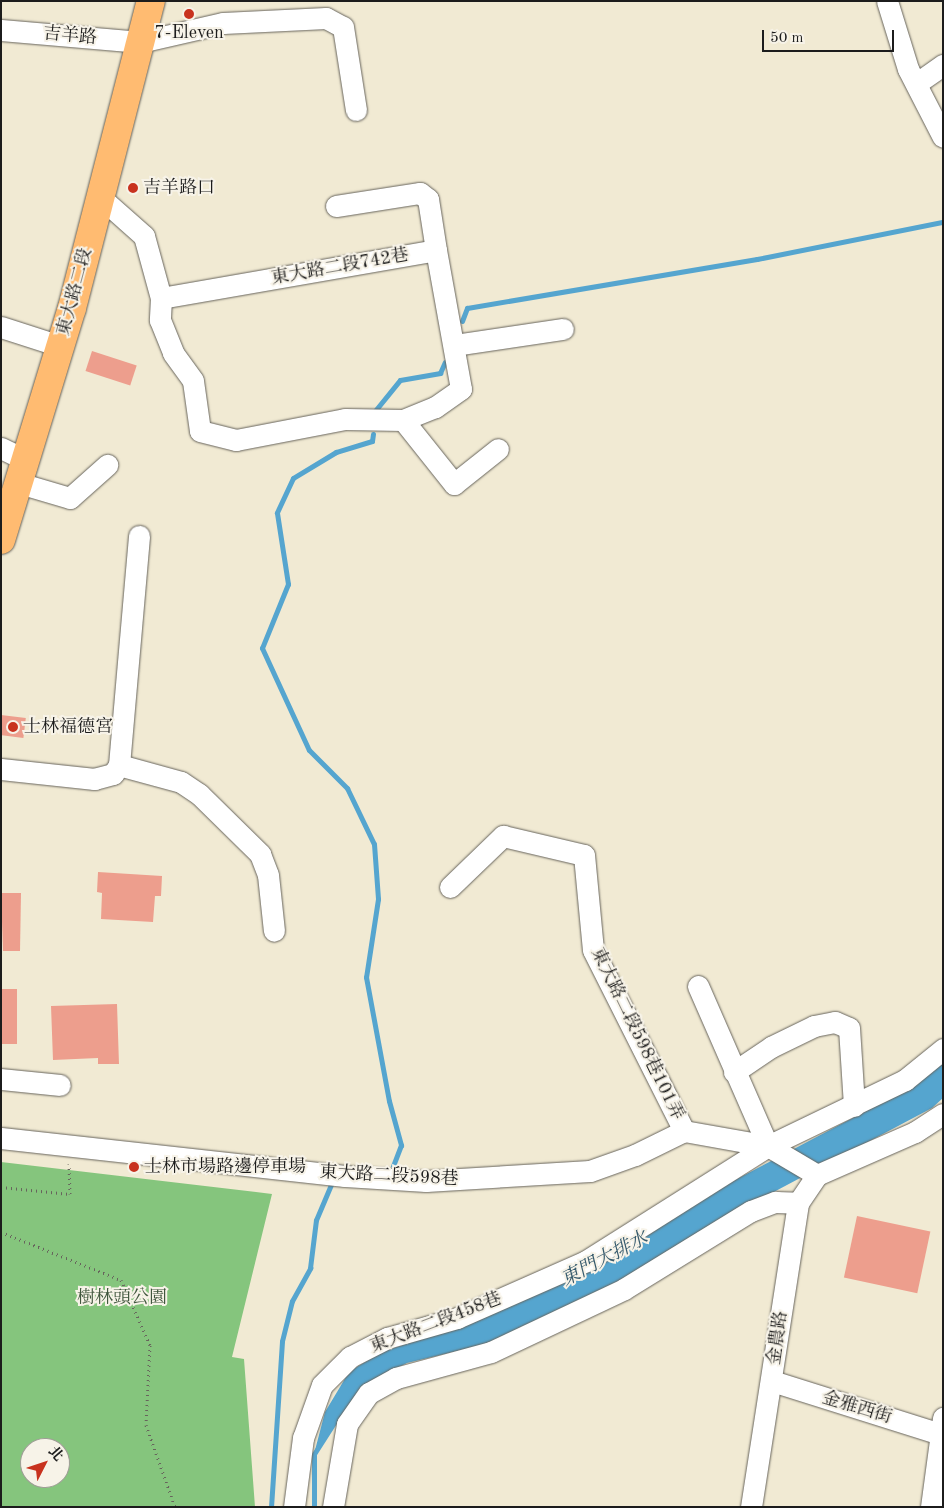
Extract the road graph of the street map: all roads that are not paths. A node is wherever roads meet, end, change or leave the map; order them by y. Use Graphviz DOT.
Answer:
graph roads {
  1 [pos="151,1"];
  2 [pos="887,1"];
  3 [pos="1,30"];
  4 [pos="140,42"];
  5 [pos="943,65"];
  6 [pos="917,83"];
  7 [pos="356,110"];
  8 [pos="943,137"];
  9 [pos="100,197"];
  10 [pos="336,206"];
  11 [pos="436,250"];
  12 [pos="161,298"];
  13 [pos="1,327"];
  14 [pos="563,329"];
  15 [pos="60,346"];
  16 [pos="454,346"];
  17 [pos="403,420"];
  18 [pos="1,448"];
  19 [pos="498,449"];
  20 [pos="107,465"];
  21 [pos="22,471"];
  22 [pos="139,536"];
  23 [pos="1,540"];
  24 [pos="119,765"];
  25 [pos="1,769"];
  26 [pos="450,888"];
  27 [pos="274,931"];
  28 [pos="698,986"];
  29 [pos="943,1049"];
  30 [pos="734,1072"];
  31 [pos="1,1079"];
  32 [pos="60,1085"];
  33 [pos="854,1106"];
  34 [pos="943,1114"];
  35 [pos="684,1131"];
  36 [pos="1,1138"];
  37 [pos="768,1146"];
  38 [pos="817,1175"];
  39 [pos="798,1203"];
  40 [pos="772,1381"];
  41 [pos="942,1429"];
  42 [pos="294,1507"];
  43 [pos="333,1507"];
  44 [pos="751,1507"];
  45 [pos="931,1507"];
  1 -- 4 [label="main road, 東大路二段"];
  2 -- 6 [label="street"];
  3 -- 4 [label="street, 吉羊路"];
  4 -- 7 [label="street, 吉羊路"];
  4 -- 9 [label="main road, 東大路二段"];
  5 -- 6 [label="street"];
  6 -- 8 [label="street"];
  9 -- 12 [label="street"];
  9 -- 15 [label="main road, 東大路二段"];
  10 -- 11 [label="street"];
  11 -- 12 [label="street, 東大路二段742巷"];
  11 -- 16 [label="street"];
  12 -- 17 [label="street"];
  13 -- 15 [label="street"];
  14 -- 16 [label="street"];
  15 -- 21 [label="main road, 東大路二段"];
  16 -- 17 [label="street"];
  17 -- 19 [label="street"];
  18 -- 21 [label="street"];
  20 -- 21 [label="street"];
  21 -- 23 [label="main road, 東大路二段"];
  22 -- 24 [label="street"];
  24 -- 25 [label="street"];
  24 -- 27 [label="street"];
  26 -- 35 [label="street, 東大路二段598巷101弄"];
  28 -- 30 [label="street"];
  29 -- 33 [label="street, 東大路二段458巷"];
  30 -- 33 [label="street"];
  30 -- 37 [label="street"];
  31 -- 32 [label="street"];
  33 -- 37 [label="street, 東大路二段458巷"];
  34 -- 38 [label="street"];
  35 -- 36 [label="street, 東大路二段598巷"];
  35 -- 37 [label="street"];
  37 -- 38 [label="street"];
  37 -- 42 [label="street, 東大路二段458巷"];
  38 -- 39 [label="street, 金農路"];
  39 -- 40 [label="street, 金農路"];
  39 -- 43 [label="street"];
  40 -- 41 [label="street, 金雅西街"];
  40 -- 44 [label="street, 金農路"];
  41 -- 45 [label="street"];
}
